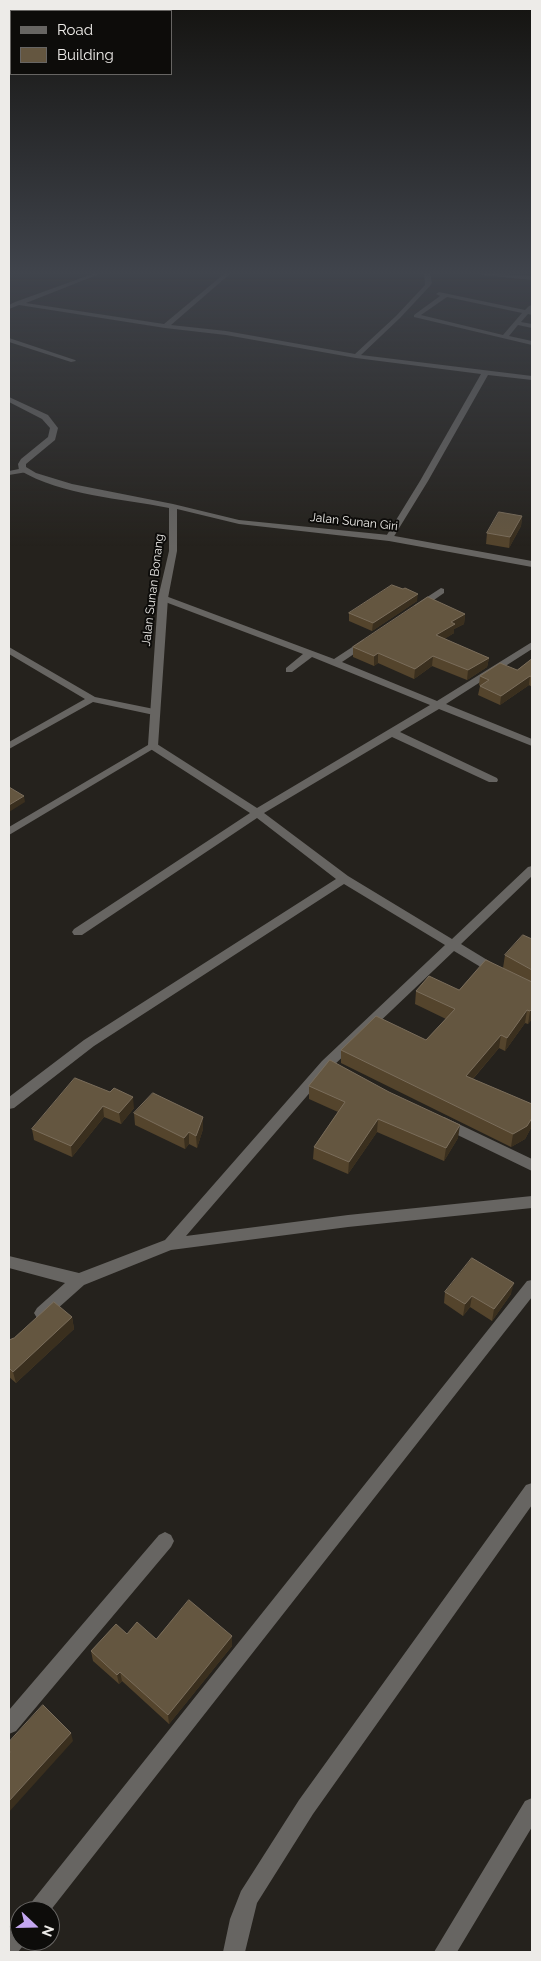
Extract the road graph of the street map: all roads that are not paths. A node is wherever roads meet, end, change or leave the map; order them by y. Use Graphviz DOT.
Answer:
graph roads {
  1 [pos="430,365"];
  2 [pos="486,371"];
  3 [pos="532,378"];
  4 [pos="9,399"];
  5 [pos="24,470"];
  6 [pos="9,473"];
  7 [pos="173,506"];
  8 [pos="389,538"];
  9 [pos="532,564"];
  10 [pos="441,591"];
  11 [pos="163,598"];
  12 [pos="409,613"];
  13 [pos="376,635"];
  14 [pos="532,645"];
  15 [pos="9,650"];
  16 [pos="310,654"];
  17 [pos="335,663"];
  18 [pos="289,670"];
  19 [pos="92,699"];
  20 [pos="438,706"];
  21 [pos="154,712"];
  22 [pos="393,733"];
  23 [pos="532,744"];
  24 [pos="9,746"];
  25 [pos="153,746"];
  26 [pos="493,780"];
  27 [pos="257,812"];
  28 [pos="9,832"];
  29 [pos="532,870"];
  30 [pos="344,879"];
  31 [pos="78,932"];
  32 [pos="453,946"];
  33 [pos="508,978"];
  34 [pos="327,1064"];
  35 [pos="341,1071"];
  36 [pos="9,1104"];
  37 [pos="428,1115"];
  38 [pos="532,1165"];
  39 [pos="532,1202"];
  40 [pos="170,1244"];
  41 [pos="9,1262"];
  42 [pos="79,1280"];
  43 [pos="532,1286"];
  44 [pos="30,1324"];
  45 [pos="532,1491"];
  46 [pos="165,1541"];
  47 [pos="9,1724"];
  48 [pos="532,1808"];
  49 [pos="45,1901"];
  50 [pos="234,1952"];
  51 [pos="446,1952"];
  1 -- 2 [label="street"];
  2 -- 3 [label="street"];
  2 -- 8 [label="street"];
  4 -- 5 [label="street"];
  5 -- 6 [label="street"];
  5 -- 7 [label="street"];
  7 -- 8 [label="street, Jalan Sunan Giri"];
  7 -- 11 [label="street, Jalan Sunan Bonang"];
  8 -- 9 [label="street, Jalan Sunan Giri"];
  10 -- 12 [label="street"];
  11 -- 16 [label="street"];
  11 -- 21 [label="street, Jalan Sunan Bonang"];
  13 -- 17 [label="street"];
  14 -- 20 [label="street"];
  15 -- 19 [label="street"];
  16 -- 17 [label="street"];
  16 -- 18 [label="street"];
  17 -- 20 [label="street"];
  19 -- 21 [label="street"];
  19 -- 24 [label="street"];
  20 -- 22 [label="street"];
  20 -- 23 [label="street"];
  21 -- 25 [label="street, Jalan Sunan Bonang"];
  22 -- 26 [label="street"];
  22 -- 27 [label="street"];
  25 -- 27 [label="street"];
  25 -- 28 [label="street"];
  27 -- 30 [label="street"];
  27 -- 31 [label="street"];
  29 -- 32 [label="street"];
  30 -- 32 [label="street"];
  30 -- 36 [label="street"];
  32 -- 33 [label="street"];
  32 -- 34 [label="street"];
  34 -- 35 [label="street"];
  34 -- 40 [label="street"];
  37 -- 38 [label="street"];
  39 -- 40 [label="street"];
  40 -- 42 [label="street"];
  41 -- 42 [label="street"];
  42 -- 44 [label="street"];
  43 -- 49 [label="street"];
  45 -- 50 [label="street"];
  46 -- 47 [label="street"];
  48 -- 51 [label="street"];
}
